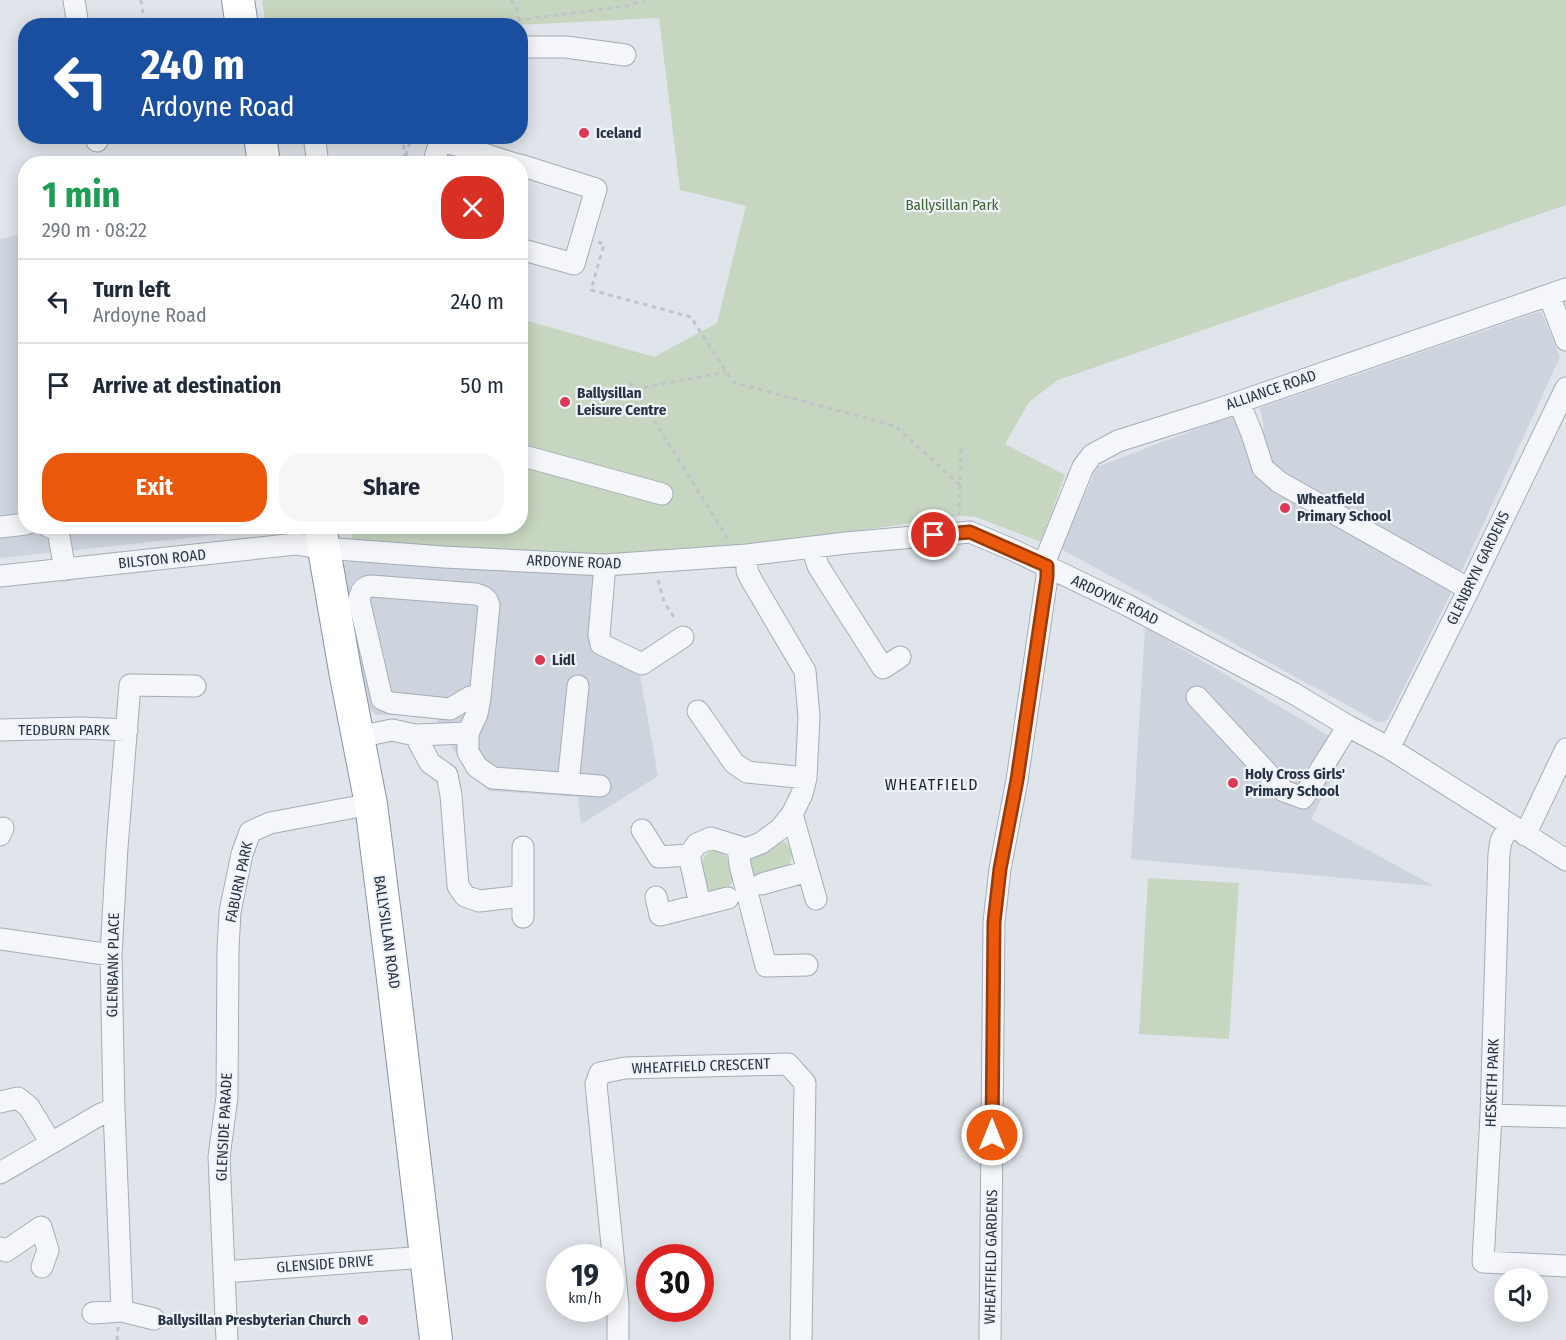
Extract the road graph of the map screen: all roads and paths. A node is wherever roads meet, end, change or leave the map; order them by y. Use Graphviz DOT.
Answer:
graph roads {
  1 [pos="74,0"];
  2 [pos="141,0"];
  3 [pos="238,0"];
  4 [pos="511,0"];
  5 [pos="644,0"];
  6 [pos="77,18"];
  7 [pos="144,18"];
  8 [pos="241,18"];
  9 [pos="519,18"];
  10 [pos="528,19"];
  11 [pos="528,47"];
  12 [pos="625,55"];
  13 [pos="456,144"];
  14 [pos="487,156"];
  15 [pos="528,171"];
  16 [pos="582,237"];
  17 [pos="528,251"];
  18 [pos="1557,292"];
  19 [pos="1566,340"];
  20 [pos="726,372"];
  21 [pos="630,382"];
  22 [pos="1566,388"];
  23 [pos="634,389"];
  24 [pos="1239,402"];
  25 [pos="961,445"];
  26 [pos="528,457"];
  27 [pos="960,485"];
  28 [pos="662,494"];
  29 [pos="18,525"];
  30 [pos="0,527"];
  31 [pos="959,532"];
  32 [pos="59,534"];
  33 [pos="322,537"];
  34 [pos="812,547"];
  35 [pos="742,556"];
  36 [pos="656,562"];
  37 [pos="605,565"];
  38 [pos="1047,566"];
  39 [pos="65,570"];
  40 [pos="0,576"];
  41 [pos="1469,589"];
  42 [pos="680,630"];
  43 [pos="900,657"];
  44 [pos="195,686"];
  45 [pos="578,686"];
  46 [pos="1197,697"];
  47 [pos="480,698"];
  48 [pos="698,711"];
  49 [pos="1348,726"];
  50 [pos="0,730"];
  51 [pos="127,730"];
  52 [pos="468,733"];
  53 [pos="415,735"];
  54 [pos="358,737"];
  55 [pos="1389,748"];
  56 [pos="1566,749"];
  57 [pos="806,778"];
  58 [pos="567,784"];
  59 [pos="600,786"];
  60 [pos="371,804"];
  61 [pos="792,813"];
  62 [pos="642,830"];
  63 [pos="1518,830"];
  64 [pos="523,847"];
  65 [pos="738,848"];
  66 [pos="689,855"];
  67 [pos="1566,860"];
  68 [pos="808,871"];
  69 [pos="762,884"];
  70 [pos="523,896"];
  71 [pos="656,897"];
  72 [pos="728,898"];
  73 [pos="816,899"];
  74 [pos="700,905"];
  75 [pos="523,917"];
  76 [pos="0,939"];
  77 [pos="228,949"];
  78 [pos="111,955"];
  79 [pos="807,964"];
  80 [pos="0,1102"];
  81 [pos="114,1109"];
  82 [pos="1491,1115"];
  83 [pos="1566,1117"];
  84 [pos="51,1143"];
  85 [pos="0,1173"];
  86 [pos="0,1248"];
  87 [pos="425,1257"];
  88 [pos="1566,1266"];
  89 [pos="42,1267"];
  90 [pos="224,1272"];
  91 [pos="122,1311"];
  92 [pos="93,1313"];
  93 [pos="154,1319"];
  94 [pos="227,1340"];
  95 [pos="436,1340"];
  96 [pos="618,1340"];
  97 [pos="801,1340"];
  98 [pos="990,1340"];
  1 -- 6 [label="street"];
  2 -- 7 [label="path"];
  3 -- 8 [label="highway"];
  4 -- 9 [label="path"];
  5 -- 10 [label="path"];
  11 -- 12 [label="street"];
  13 -- 14 [label="street"];
  15 -- 16 [label="street"];
  16 -- 17 [label="street"];
  16 -- 20 [label="path"];
  18 -- 19 [label="street"];
  18 -- 24 [label="street, ALLIANCE ROAD"];
  20 -- 23 [label="path"];
  20 -- 27 [label="path"];
  21 -- 23 [label="path"];
  22 -- 41 [label="street, GLENBRYN GARDENS"];
  23 -- 35 [label="path"];
  24 -- 38 [label="street, ALLIANCE ROAD"];
  24 -- 41 [label="street"];
  25 -- 27 [label="path"];
  26 -- 28 [label="street"];
  27 -- 31 [label="path"];
  29 -- 30 [label="street"];
  31 -- 34 [label="street, ARDOYNE ROAD"];
  31 -- 38 [label="street, ARDOYNE ROAD"];
  32 -- 39 [label="street"];
  33 -- 37 [label="street, ARDOYNE ROAD"];
  33 -- 39 [label="street, BILSTON ROAD"];
  33 -- 54 [label="highway, BALLYSILLAN ROAD"];
  34 -- 35 [label="street, ARDOYNE ROAD"];
  34 -- 43 [label="street"];
  35 -- 36 [label="street, ARDOYNE ROAD"];
  35 -- 57 [label="street"];
  36 -- 37 [label="street, ARDOYNE ROAD"];
  36 -- 42 [label="path"];
  37 -- 42 [label="street"];
  38 -- 49 [label="street, ARDOYNE ROAD"];
  38 -- 98 [label="street, WHEATFIELD GARDENS"];
  39 -- 40 [label="street, BILSTON ROAD"];
  41 -- 55 [label="street, GLENBRYN GARDENS"];
  44 -- 51 [label="street, GLENBANK PLACE"];
  45 -- 58 [label="street"];
  46 -- 49 [label="street"];
  47 -- 47 [label="street"];
  47 -- 52 [label="street"];
  48 -- 57 [label="street"];
  49 -- 55 [label="street, ARDOYNE ROAD"];
  50 -- 51 [label="street, TEDBURN PARK"];
  51 -- 78 [label="street, GLENBANK PLACE"];
  52 -- 53 [label="street"];
  52 -- 58 [label="street"];
  53 -- 54 [label="street"];
  53 -- 70 [label="street"];
  54 -- 60 [label="highway, BALLYSILLAN ROAD"];
  55 -- 63 [label="street, ARDOYNE ROAD"];
  56 -- 63 [label="street, HESKETH PARK"];
  57 -- 61 [label="street"];
  58 -- 59 [label="street"];
  60 -- 77 [label="street, FABURN PARK"];
  60 -- 87 [label="highway, BALLYSILLAN ROAD"];
  61 -- 65 [label="street"];
  61 -- 68 [label="street"];
  62 -- 66 [label="street"];
  63 -- 67 [label="street, ARDOYNE ROAD"];
  63 -- 82 [label="street, HESKETH PARK"];
  64 -- 70 [label="street"];
  65 -- 66 [label="street"];
  65 -- 79 [label="street"];
  66 -- 74 [label="street"];
  68 -- 69 [label="street"];
  68 -- 73 [label="street"];
  70 -- 75 [label="street"];
  71 -- 74 [label="street"];
  72 -- 74 [label="street"];
  76 -- 78 [label="street"];
  77 -- 90 [label="street, GLENSIDE PARADE"];
  78 -- 81 [label="street, GLENBANK PLACE"];
  80 -- 84 [label="street"];
  81 -- 84 [label="street"];
  81 -- 91 [label="street, GLENBANK PLACE"];
  82 -- 83 [label="street"];
  82 -- 88 [label="street, HESKETH PARK"];
  84 -- 85 [label="street"];
  86 -- 89 [label="street"];
  87 -- 90 [label="street, GLENSIDE DRIVE"];
  87 -- 95 [label="highway, BALLYSILLAN ROAD"];
  90 -- 94 [label="street, GLENSIDE PARADE"];
  91 -- 92 [label="street"];
  91 -- 93 [label="street"];
  96 -- 97 [label="street, WHEATFIELD CRESCENT"];
}
